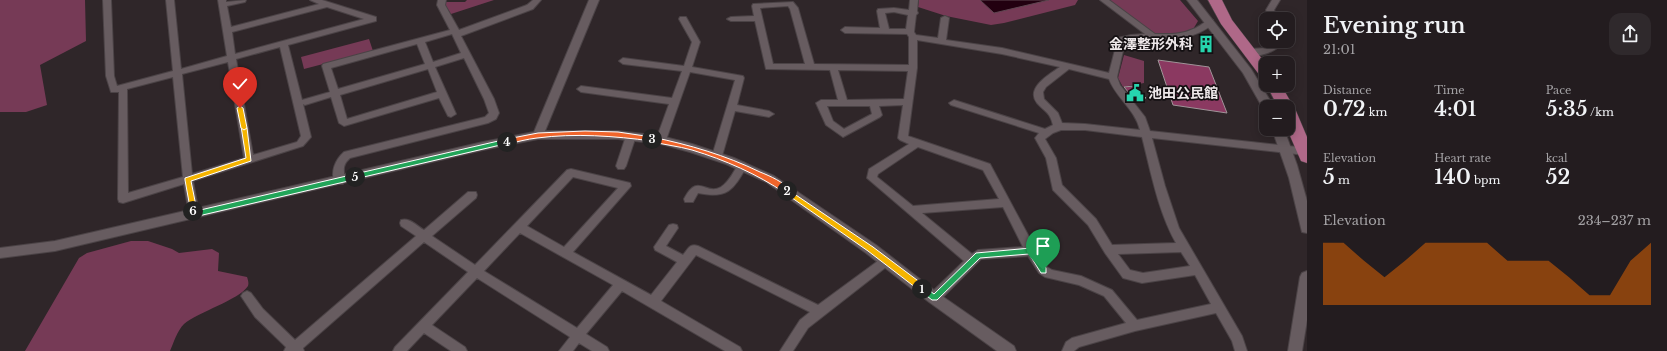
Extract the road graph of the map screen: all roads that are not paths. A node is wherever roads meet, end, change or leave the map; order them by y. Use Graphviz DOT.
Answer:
graph roads {
  1 [pos="107,0"];
  2 [pos="170,0"];
  3 [pos="242,0"];
  4 [pos="314,0"];
  5 [pos="442,0"];
  6 [pos="538,0"];
  7 [pos="594,0"];
  8 [pos="914,0"];
  9 [pos="1104,0"];
  10 [pos="1276,0"];
  11 [pos="222,2"];
  12 [pos="1194,3"];
  13 [pos="1216,3"];
  14 [pos="328,4"];
  15 [pos="1271,12"];
  16 [pos="914,13"];
  17 [pos="759,18"];
  18 [pos="945,18"];
  19 [pos="683,19"];
  20 [pos="730,19"];
  21 [pos="1210,22"];
  22 [pos="228,30"];
  23 [pos="845,30"];
  24 [pos="885,31"];
  25 [pos="456,32"];
  26 [pos="912,34"];
  27 [pos="1153,37"];
  28 [pos="420,40"];
  29 [pos="942,41"];
  30 [pos="283,43"];
  31 [pos="1272,48"];
  32 [pos="1251,52"];
  33 [pos="466,55"];
  34 [pos="232,58"];
  35 [pos="623,61"];
  36 [pos="1259,64"];
  37 [pos="430,65"];
  38 [pos="810,67"];
  39 [pos="833,67"];
  40 [pos="1066,67"];
  41 [pos="913,68"];
  42 [pos="687,69"];
  43 [pos="177,72"];
  44 [pos="1113,77"];
  45 [pos="123,88"];
  46 [pos="581,89"];
  47 [pos="335,93"];
  48 [pos="442,94"];
  49 [pos="1264,100"];
  50 [pos="305,102"];
  51 [pos="675,102"];
  52 [pos="908,102"];
  53 [pos="843,103"];
  54 [pos="874,103"];
  55 [pos="954,103"];
  56 [pos="731,107"];
  57 [pos="451,114"];
  58 [pos="769,114"];
  59 [pos="1058,127"];
  60 [pos="1295,128"];
  61 [pos="1045,132"];
  62 [pos="1145,132"];
  63 [pos="538,136"];
  64 [pos="631,136"];
  65 [pos="1281,136"];
  66 [pos="661,140"];
  67 [pos="917,143"];
  68 [pos="1286,149"];
  69 [pos="1306,154"];
  70 [pos="717,156"];
  71 [pos="249,159"];
  72 [pos="621,166"];
  73 [pos="742,166"];
  74 [pos="188,180"];
  75 [pos="339,181"];
  76 [pos="472,195"];
  77 [pos="688,199"];
  78 [pos="1006,203"];
  79 [pos="911,210"];
  80 [pos="194,214"];
  81 [pos="1306,222"];
  82 [pos="405,224"];
  83 [pos="519,227"];
  84 [pos="673,228"];
  85 [pos="424,236"];
  86 [pos="1184,247"];
  87 [pos="1109,250"];
  88 [pos="1031,251"];
  89 [pos="565,253"];
  90 [pos="2,255"];
  91 [pos="886,260"];
  92 [pos="972,260"];
  93 [pos="685,261"];
  94 [pos="1197,270"];
  95 [pos="476,272"];
  96 [pos="1307,277"];
  97 [pos="621,284"];
  98 [pos="248,296"];
  99 [pos="934,298"];
  100 [pos="654,302"];
  101 [pos="1218,307"];
  102 [pos="819,312"];
  103 [pos="424,326"];
  104 [pos="1135,326"];
  105 [pos="578,335"];
  106 [pos="294,350"];
  107 [pos="791,350"];
  108 [pos="399,351"];
  109 [pos="461,351"];
  110 [pos="565,351"];
  111 [pos="604,351"];
  112 [pos="736,351"];
  113 [pos="1009,351"];
  114 [pos="1068,351"];
  115 [pos="1241,351"];
  116 [pos="1295,351"];
  1 -- 45 [label="street"];
  2 -- 43 [label="street"];
  3 -- 11 [label="street"];
  4 -- 14 [label="street"];
  5 -- 25 [label="street"];
  6 -- 25 [label="street"];
  7 -- 63 [label="street"];
  8 -- 16 [label="street"];
  9 -- 27 [label="street"];
  10 -- 15 [label="street"];
  11 -- 22 [label="street"];
  12 -- 13 [label="street"];
  12 -- 21 [label="street"];
  13 -- 32 [label="highway"];
  14 -- 22 [label="street"];
  14 -- 30 [label="street"];
  16 -- 24 [label="street"];
  16 -- 26 [label="street"];
  17 -- 20 [label="street"];
  17 -- 38 [label="street"];
  17 -- 38 [label="street"];
  18 -- 29 [label="street"];
  19 -- 42 [label="street"];
  21 -- 27 [label="street"];
  21 -- 49 [label="street"];
  22 -- 34 [label="street"];
  23 -- 24 [label="street"];
  24 -- 26 [label="street"];
  25 -- 28 [label="street"];
  25 -- 33 [label="street"];
  26 -- 29 [label="street"];
  26 -- 41 [label="street"];
  27 -- 44 [label="street"];
  28 -- 37 [label="street"];
  28 -- 47 [label="street"];
  29 -- 40 [label="street"];
  30 -- 34 [label="street"];
  30 -- 71 [label="street"];
  31 -- 32 [label="street"];
  32 -- 36 [label="highway"];
  33 -- 37 [label="street"];
  33 -- 75 [label="street"];
  34 -- 43 [label="street"];
  34 -- 71 [label="street"];
  35 -- 42 [label="street"];
  37 -- 47 [label="street"];
  37 -- 48 [label="street"];
  38 -- 39 [label="street"];
  39 -- 41 [label="street"];
  39 -- 53 [label="street"];
  40 -- 44 [label="street"];
  40 -- 59 [label="street"];
  41 -- 52 [label="street"];
  42 -- 51 [label="street"];
  42 -- 56 [label="street"];
  43 -- 45 [label="street"];
  43 -- 74 [label="street"];
  44 -- 62 [label="street"];
  45 -- 74 [label="street"];
  46 -- 51 [label="street"];
  47 -- 48 [label="street"];
  47 -- 50 [label="street"];
  48 -- 57 [label="street"];
  51 -- 66 [label="street"];
  52 -- 54 [label="street"];
  52 -- 67 [label="street"];
  53 -- 54 [label="street"];
  53 -- 54 [label="street"];
  55 -- 61 [label="street"];
  56 -- 58 [label="street"];
  56 -- 70 [label="street"];
  59 -- 61 [label="street"];
  59 -- 62 [label="street"];
  60 -- 69 [label="highway"];
  61 -- 87 [label="street"];
  62 -- 68 [label="street"];
  62 -- 86 [label="street"];
  63 -- 64 [label="street"];
  63 -- 75 [label="street"];
  64 -- 66 [label="street"];
  64 -- 72 [label="street"];
  65 -- 68 [label="street"];
  66 -- 70 [label="street"];
  67 -- 78 [label="street"];
  67 -- 79 [label="street"];
  68 -- 69 [label="street"];
  68 -- 81 [label="street"];
  70 -- 73 [label="street"];
  71 -- 74 [label="street"];
  73 -- 77 [label="street"];
  73 -- 91 [label="street"];
  74 -- 80 [label="street"];
  75 -- 80 [label="street"];
  76 -- 85 [label="street"];
  78 -- 79 [label="street"];
  78 -- 88 [label="street"];
  79 -- 92 [label="street"];
  80 -- 90 [label="street"];
  82 -- 85 [label="street"];
  83 -- 89 [label="street"];
  83 -- 89 [label="street"];
  83 -- 95 [label="street"];
  84 -- 93 [label="street"];
  85 -- 95 [label="street"];
  85 -- 106 [label="street"];
  86 -- 87 [label="street"];
  86 -- 94 [label="street"];
  87 -- 94 [label="street"];
  88 -- 92 [label="street"];
  88 -- 104 [label="street"];
  89 -- 97 [label="street"];
  91 -- 99 [label="street"];
  91 -- 102 [label="street"];
  92 -- 99 [label="street"];
  93 -- 100 [label="street"];
  93 -- 102 [label="street"];
  94 -- 101 [label="street"];
  95 -- 103 [label="street"];
  95 -- 105 [label="street"];
  96 -- 116 [label="street"];
  97 -- 100 [label="street"];
  97 -- 105 [label="street"];
  98 -- 106 [label="street"];
  99 -- 113 [label="street"];
  100 -- 112 [label="street"];
  101 -- 104 [label="street"];
  101 -- 115 [label="street"];
  102 -- 107 [label="street"];
  103 -- 108 [label="street"];
  103 -- 109 [label="street"];
  104 -- 114 [label="street"];
  105 -- 110 [label="street"];
  105 -- 111 [label="street"];
}
